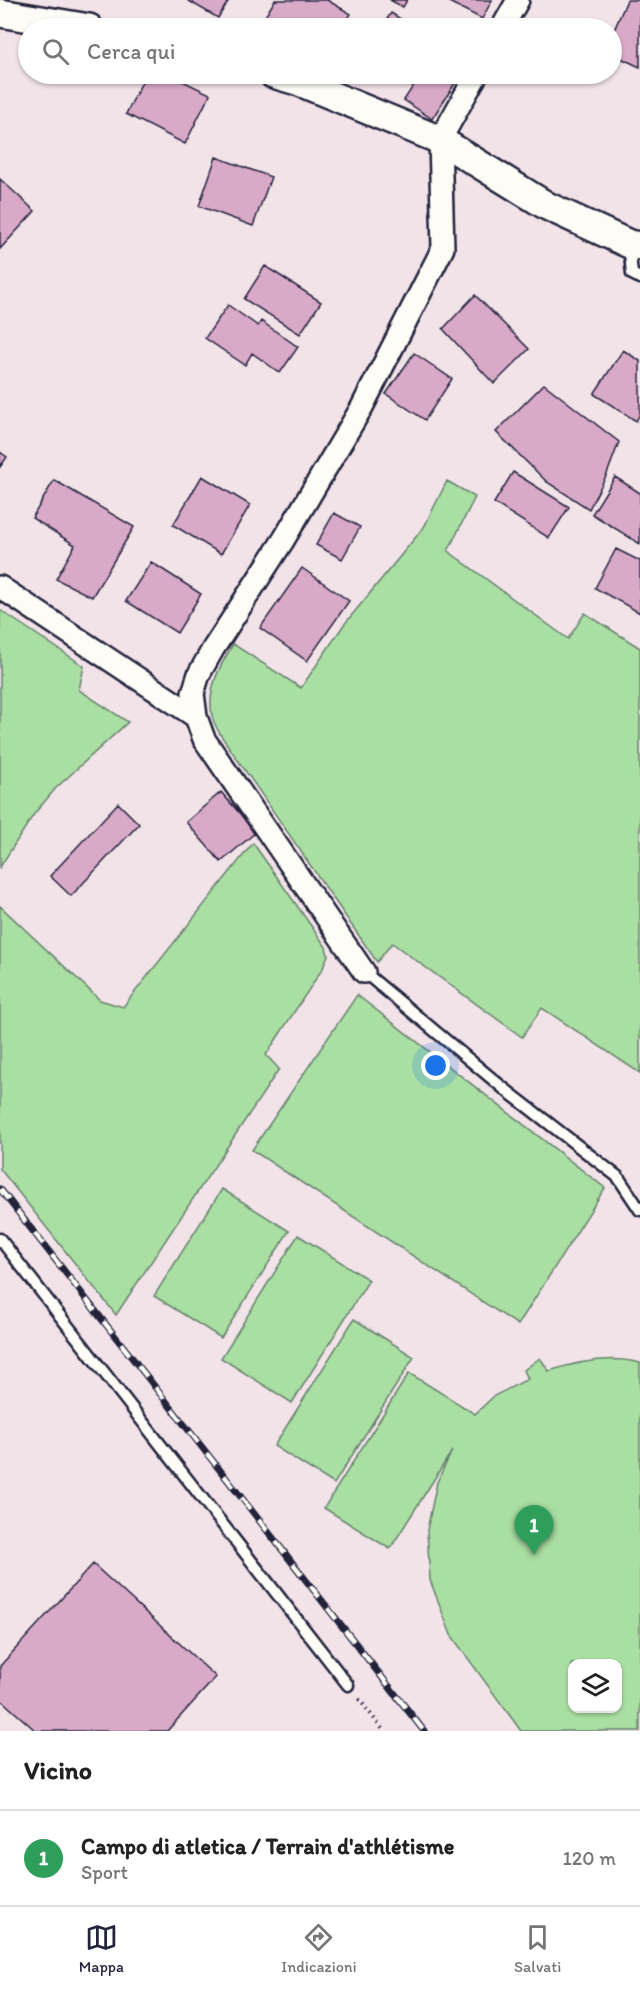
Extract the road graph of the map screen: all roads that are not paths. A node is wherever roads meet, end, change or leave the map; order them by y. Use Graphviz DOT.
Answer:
graph roads {
  1 [pos="518,0"];
  2 [pos="0,13"];
  3 [pos="30,18"];
  4 [pos="508,18"];
  5 [pos="299,84"];
  6 [pos="469,84"];
  7 [pos="430,135"];
  8 [pos="634,245"];
  9 [pos="640,278"];
  10 [pos="0,587"];
  11 [pos="196,717"];
  12 [pos="364,972"];
  13 [pos="640,1210"];
  14 [pos="0,1239"];
  15 [pos="348,1684"];
  1 -- 4 [label="street"];
  2 -- 3 [label="street"];
  5 -- 7 [label="street"];
  6 -- 7 [label="street"];
  7 -- 8 [label="street"];
  7 -- 11 [label="street"];
  8 -- 9 [label="lane"];
  10 -- 11 [label="street"];
  11 -- 12 [label="street"];
  12 -- 13 [label="lane"];
  14 -- 15 [label="lane"];
}
